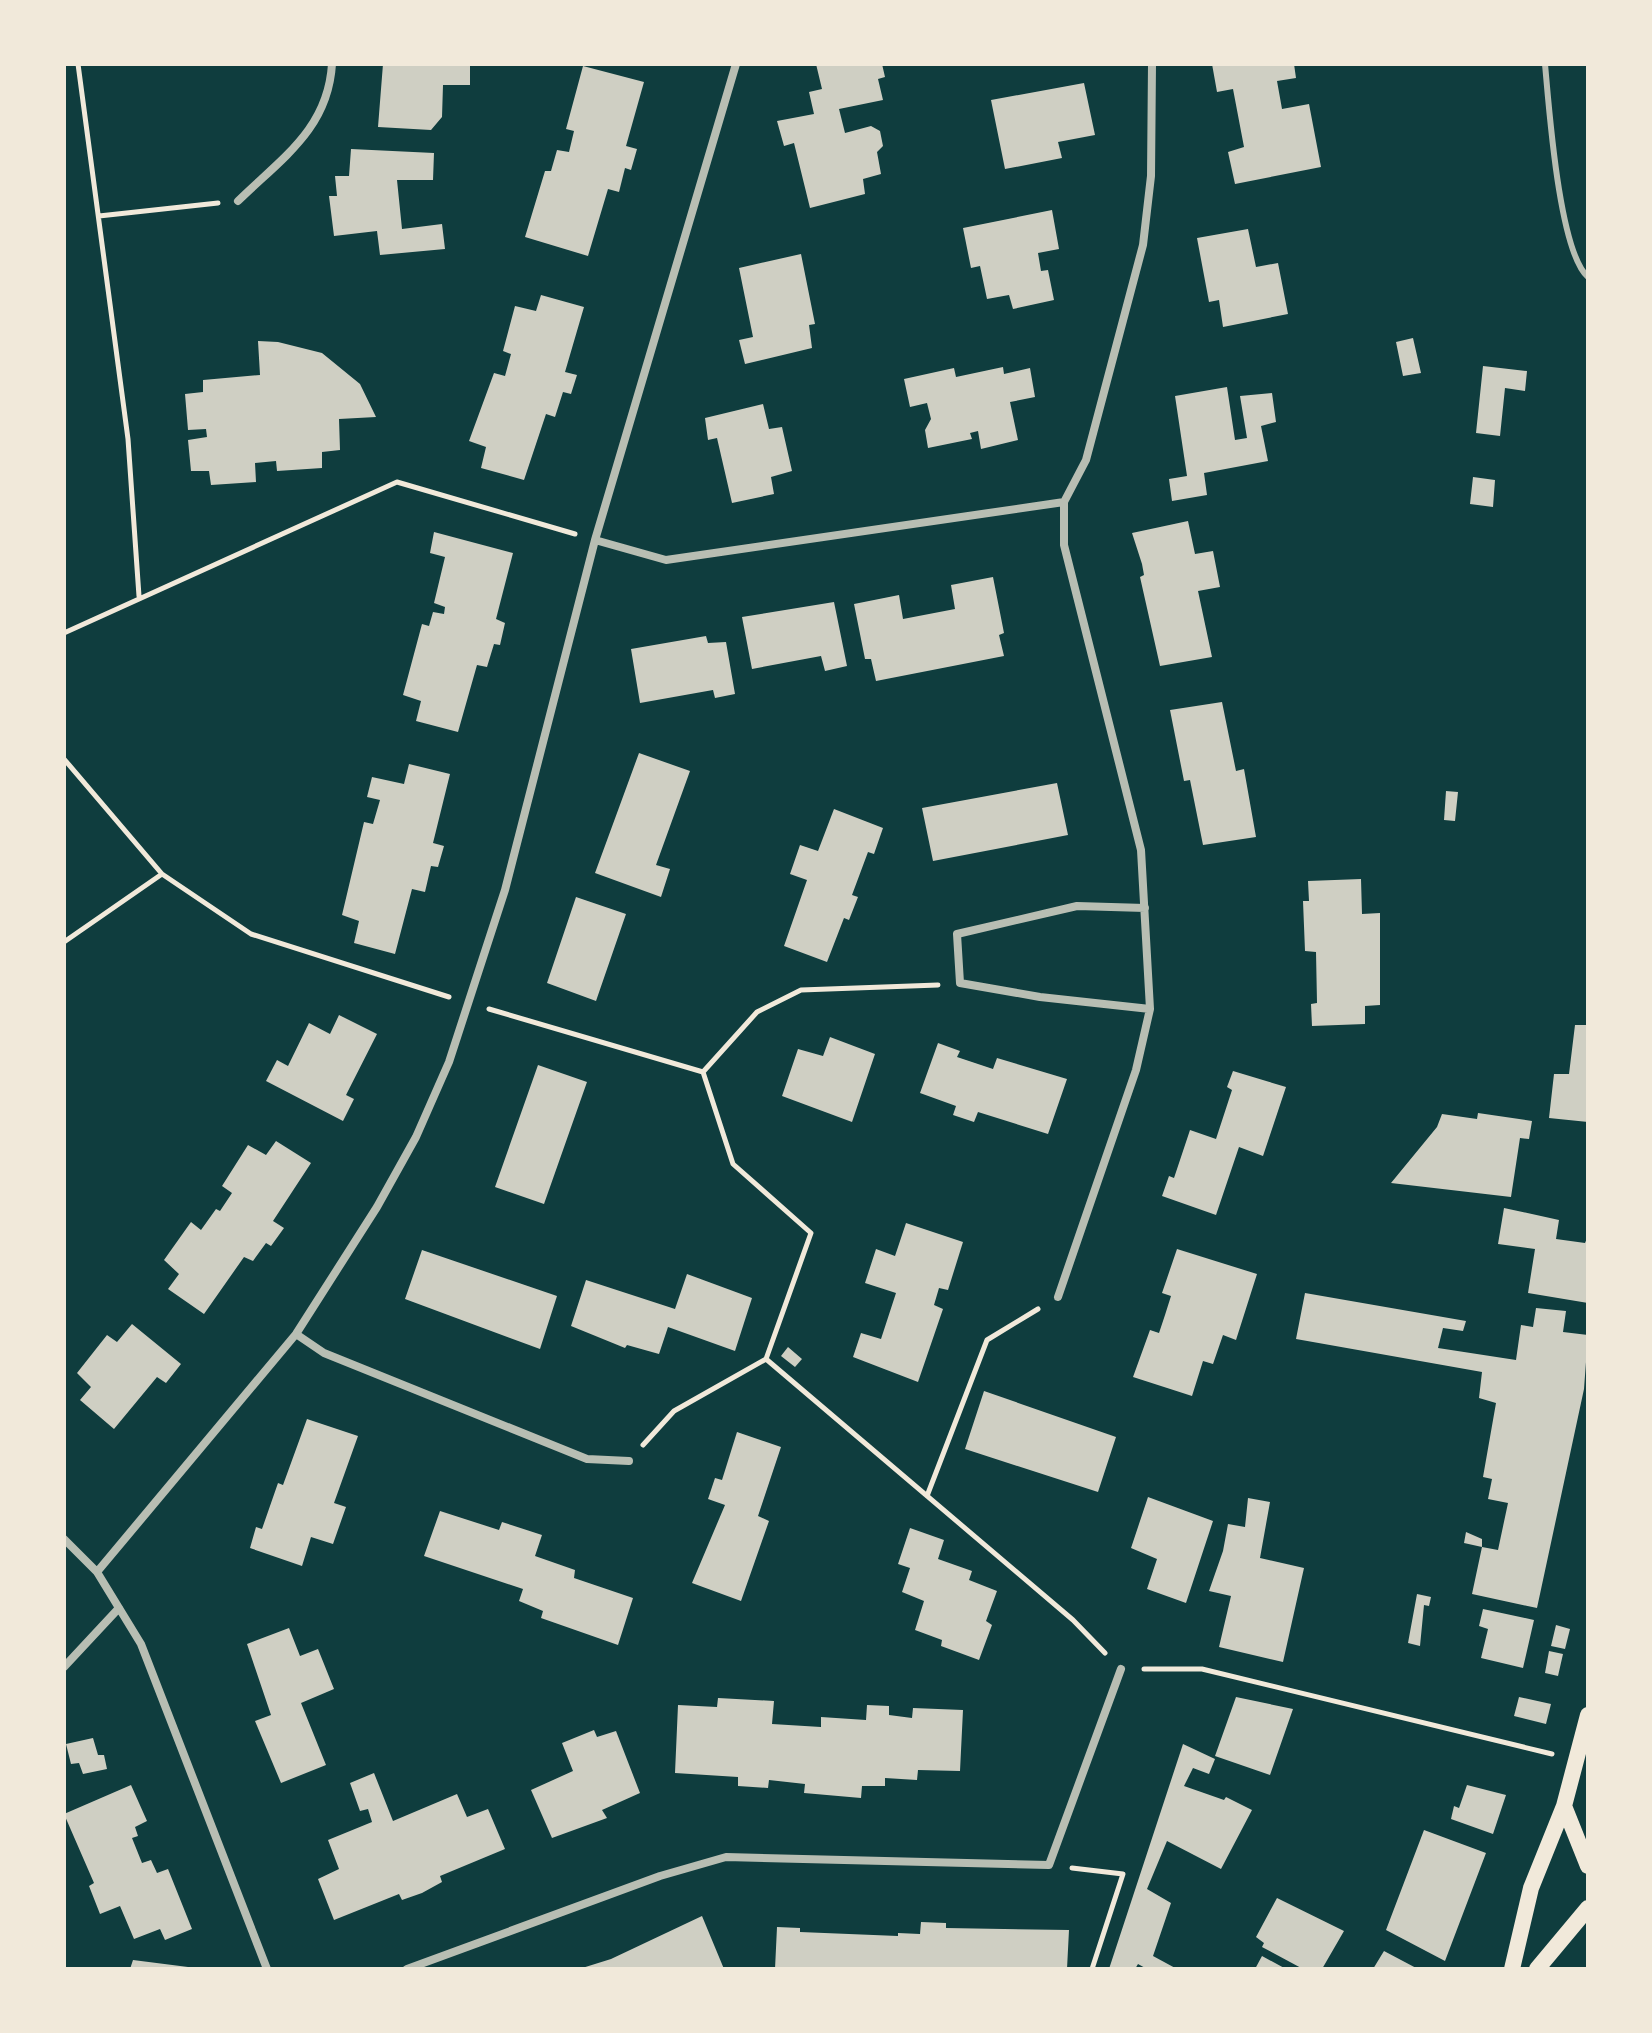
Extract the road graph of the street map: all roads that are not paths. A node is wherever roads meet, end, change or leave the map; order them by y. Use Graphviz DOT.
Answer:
graph roads {
  1 [pos="332,64"];
  2 [pos="736,64"];
  3 [pos="1152,64"];
  4 [pos="1545,64"];
  5 [pos="238,201"];
  6 [pos="1588,277"];
  7 [pos="1064,502"];
  8 [pos="595,540"];
  9 [pos="1145,908"];
  10 [pos="1150,1009"];
  11 [pos="1058,1297"];
  12 [pos="296,1334"];
  13 [pos="629,1461"];
  14 [pos="64,1539"];
  15 [pos="97,1572"];
  16 [pos="119,1608"];
  17 [pos="64,1667"];
  18 [pos="1121,1669"];
  19 [pos="1588,1715"];
  20 [pos="1564,1806"];
  21 [pos="1588,1866"];
  22 [pos="1588,1908"];
  23 [pos="267,1969"];
  24 [pos="407,1969"];
  25 [pos="1512,1969"];
  26 [pos="1537,1969"];
  1 -- 5 [label="street"];
  2 -- 8 [label="street"];
  3 -- 7 [label="street"];
  4 -- 6 [label="lane"];
  7 -- 8 [label="street"];
  7 -- 9 [label="street"];
  8 -- 12 [label="street"];
  9 -- 10 [label="street"];
  9 -- 10 [label="street"];
  10 -- 11 [label="street"];
  12 -- 13 [label="street"];
  12 -- 15 [label="street"];
  14 -- 15 [label="street"];
  15 -- 16 [label="street"];
  16 -- 17 [label="street"];
  16 -- 23 [label="street"];
  18 -- 24 [label="street"];
  19 -- 20 [label="main road"];
  20 -- 21 [label="main road"];
  20 -- 25 [label="main road"];
  22 -- 26 [label="main road"];
}
